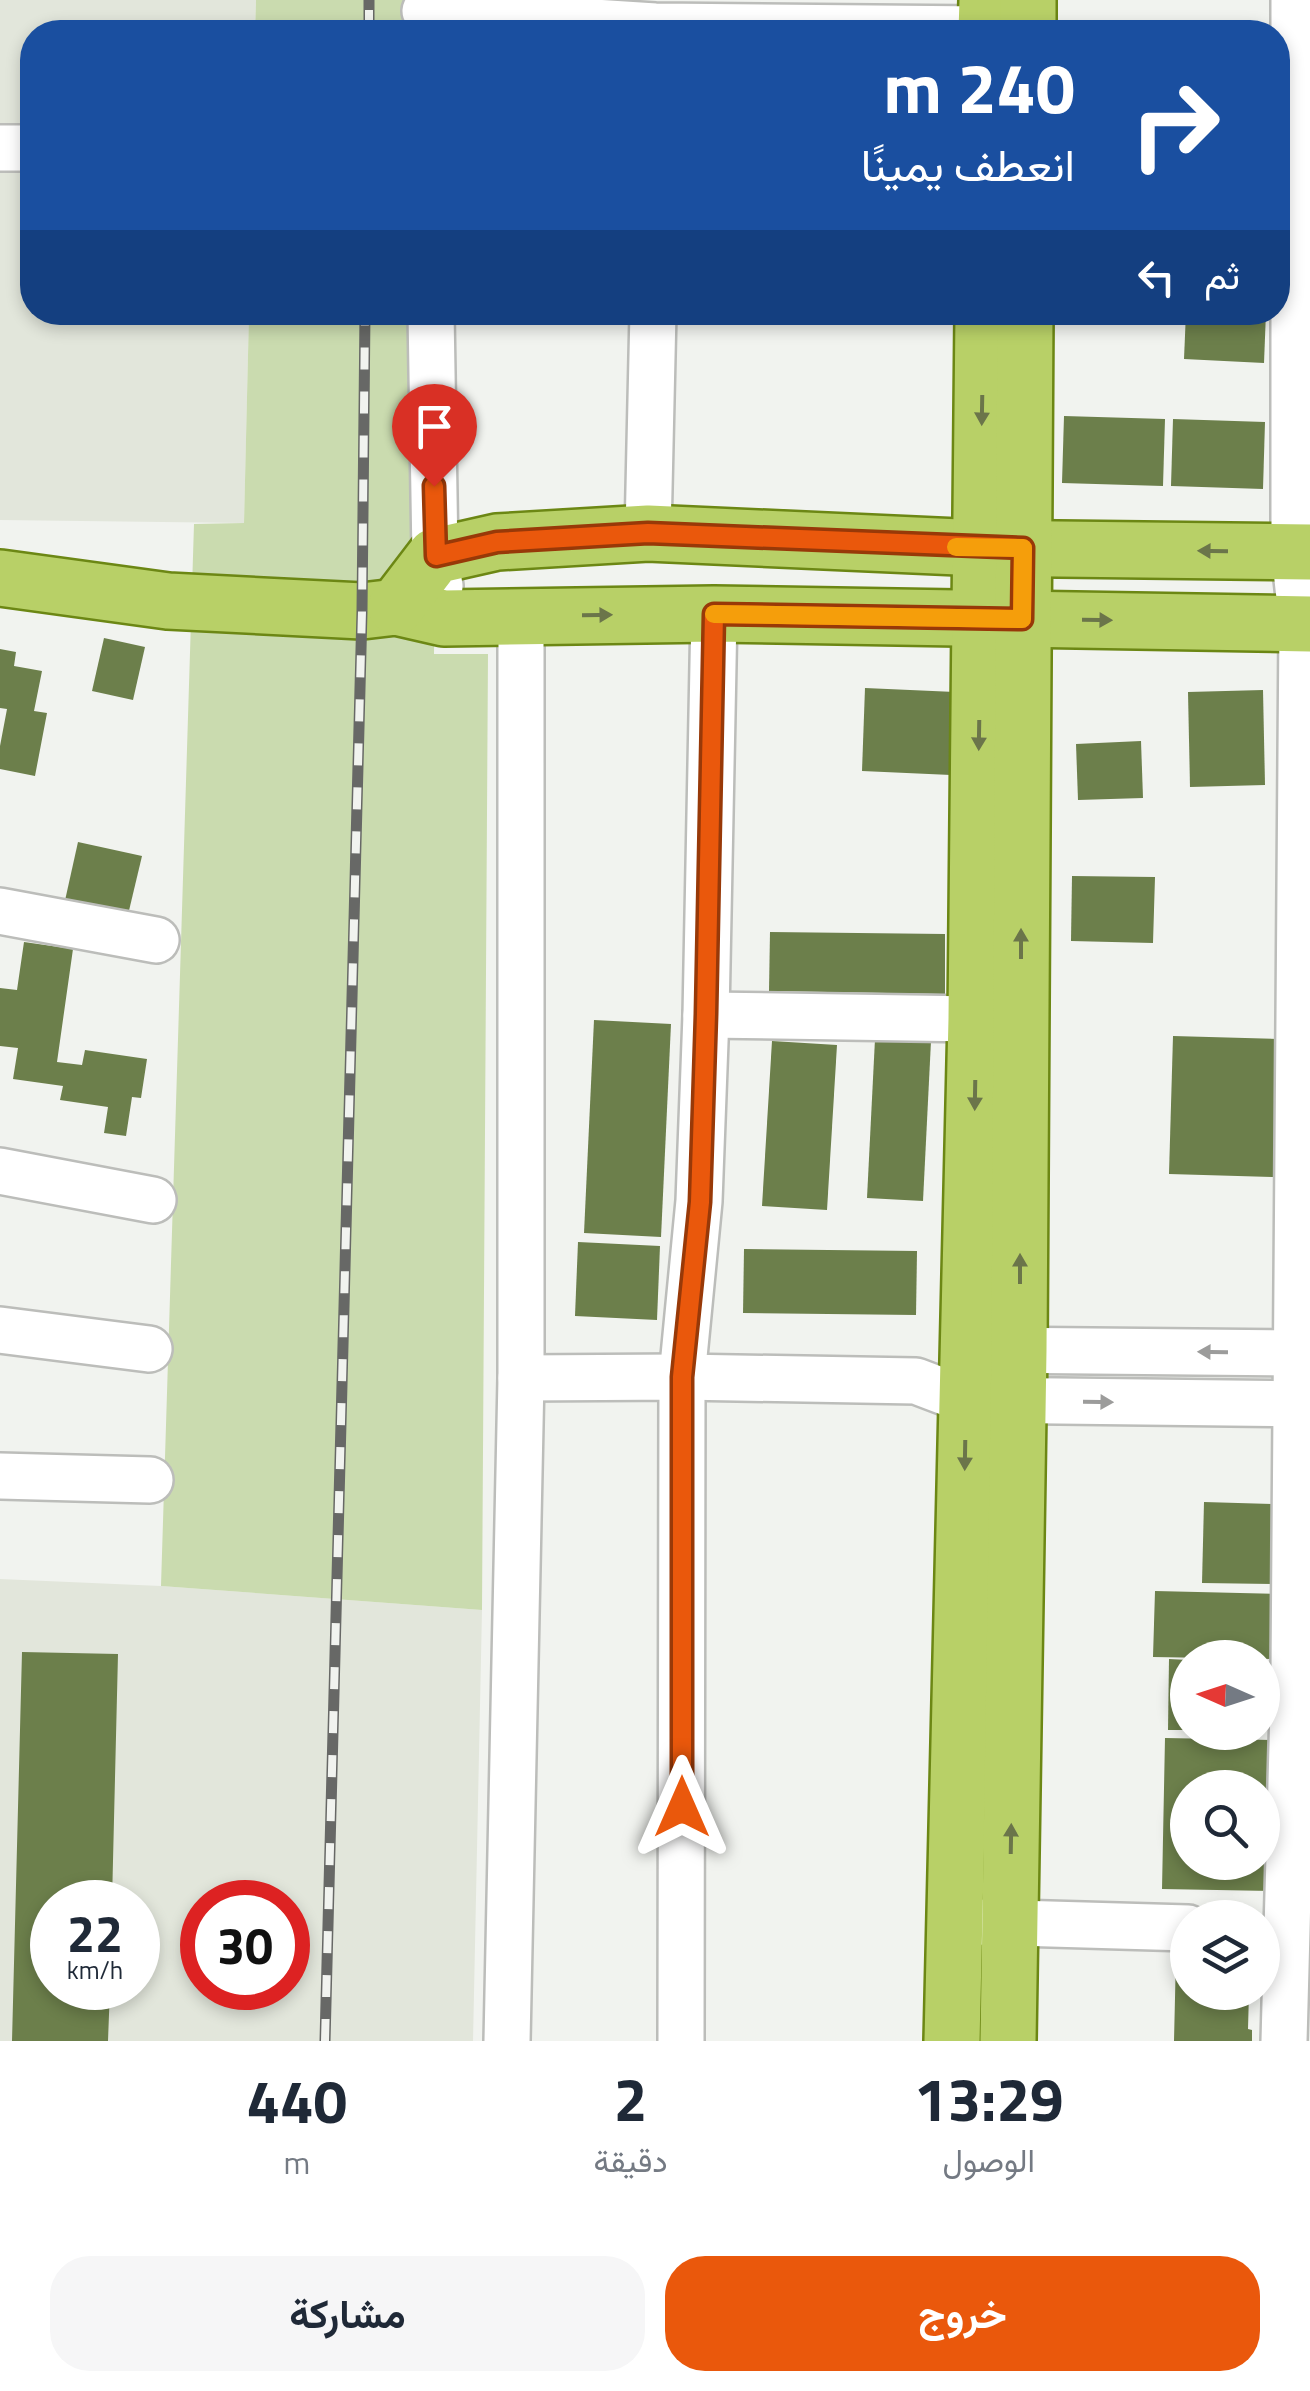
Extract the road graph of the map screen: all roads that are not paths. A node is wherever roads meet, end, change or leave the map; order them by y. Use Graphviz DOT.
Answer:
graph roads {
  1 [pos="1294,0"];
  2 [pos="425,15"];
  3 [pos="1003,19"];
  4 [pos="655,20"];
  5 [pos="1302,168"];
  6 [pos="431,325"];
  7 [pos="653,325"];
  8 [pos="984,325"];
  9 [pos="1024,325"];
  10 [pos="648,533"];
  11 [pos="1002,548"];
  12 [pos="1302,552"];
  13 [pos="436,556"];
  14 [pos="0,578"];
  15 [pos="420,612"];
  16 [pos="714,614"];
  17 [pos="521,616"];
  18 [pos="1001,618"];
  19 [pos="1306,624"];
  20 [pos="0,912"];
  21 [pos="156,940"];
  22 [pos="706,1014"];
  23 [pos="976,1019"];
  24 [pos="1305,1099"];
  25 [pos="0,1171"];
  26 [pos="153,1200"];
  27 [pos="0,1330"];
  28 [pos="149,1349"];
  29 [pos="1304,1353"];
  30 [pos="978,1376"];
  31 [pos="682,1377"];
  32 [pos="521,1378"];
  33 [pos="1303,1404"];
  34 [pos="0,1476"];
  35 [pos="150,1480"];
  36 [pos="1302,1672"];
  37 [pos="1278,1900"];
  38 [pos="1010,1922"];
  39 [pos="954,1923"];
  40 [pos="1170,1927"];
  41 [pos="1280,1992"];
  42 [pos="507,2041"];
  43 [pos="681,2041"];
  44 [pos="952,2041"];
  45 [pos="1008,2041"];
  46 [pos="1284,2041"];
  1 -- 5 [label="street"];
  2 -- 4 [label="street"];
  3 -- 4 [label="street"];
  5 -- 12 [label="street"];
  6 -- 13 [label="street"];
  7 -- 10 [label="street"];
  8 -- 11 [label="main road, one-way"];
  9 -- 11 [label="main road"];
  10 -- 11 [label="main road"];
  10 -- 13 [label="main road"];
  12 -- 11 [label="main road, one-way"];
  11 -- 18 [label="main road"];
  12 -- 19 [label="street"];
  13 -- 15 [label="main road"];
  14 -- 15 [label="main road"];
  15 -- 17 [label="main road"];
  17 -- 16 [label="main road, one-way"];
  16 -- 18 [label="main road"];
  16 -- 22 [label="street"];
  17 -- 32 [label="street"];
  18 -- 19 [label="main road, one-way"];
  18 -- 23 [label="main road, one-way"];
  30 -- 18 [label="main road, one-way"];
  19 -- 24 [label="street"];
  20 -- 21 [label="street"];
  22 -- 23 [label="street"];
  22 -- 31 [label="street"];
  23 -- 30 [label="main road, one-way"];
  24 -- 29 [label="street"];
  25 -- 26 [label="street"];
  27 -- 28 [label="street"];
  29 -- 30 [label="street, one-way"];
  29 -- 33 [label="street"];
  30 -- 31 [label="street"];
  30 -- 33 [label="street, one-way"];
  38 -- 30 [label="main road, one-way"];
  30 -- 39 [label="main road, one-way"];
  31 -- 32 [label="street"];
  31 -- 43 [label="street"];
  32 -- 42 [label="street"];
  33 -- 36 [label="street"];
  34 -- 35 [label="street"];
  36 -- 37 [label="street"];
  38 -- 39 [label="street"];
  38 -- 40 [label="street"];
  38 -- 45 [label="main road"];
  39 -- 44 [label="main road"];
  41 -- 46 [label="street"];
}
